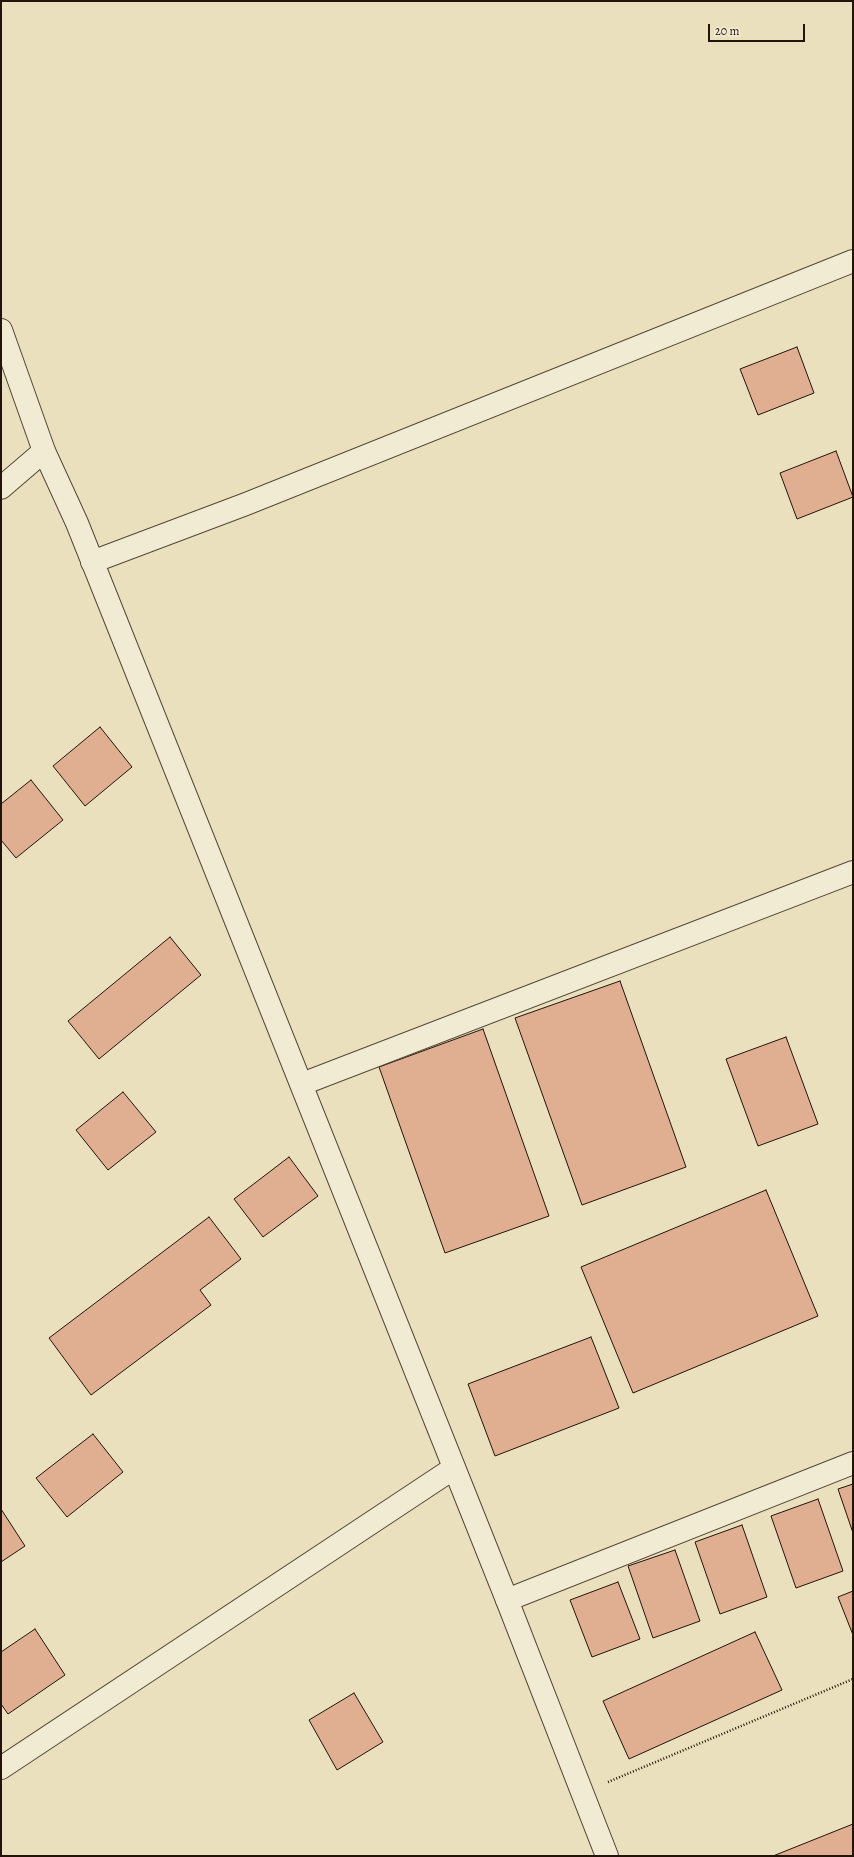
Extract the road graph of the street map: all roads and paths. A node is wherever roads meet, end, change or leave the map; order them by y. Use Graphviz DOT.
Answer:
graph roads {
  1 [pos="853,261"];
  2 [pos="1,330"];
  3 [pos="44,451"];
  4 [pos="1,488"];
  5 [pos="92,562"];
  6 [pos="853,872"];
  7 [pos="302,1084"];
  8 [pos="853,1463"];
  9 [pos="454,1468"];
  10 [pos="508,1600"];
  11 [pos="853,1679"];
  12 [pos="1,1768"];
  13 [pos="582,1792"];
  14 [pos="607,1856"];
  1 -- 5 [label="street"];
  2 -- 3 [label="street"];
  3 -- 4 [label="street"];
  3 -- 5 [label="street"];
  5 -- 7 [label="street"];
  6 -- 7 [label="street"];
  7 -- 9 [label="street"];
  8 -- 10 [label="street"];
  9 -- 10 [label="street"];
  9 -- 12 [label="street"];
  10 -- 13 [label="street"];
  11 -- 13 [label="path"];
  13 -- 14 [label="street"];
}
